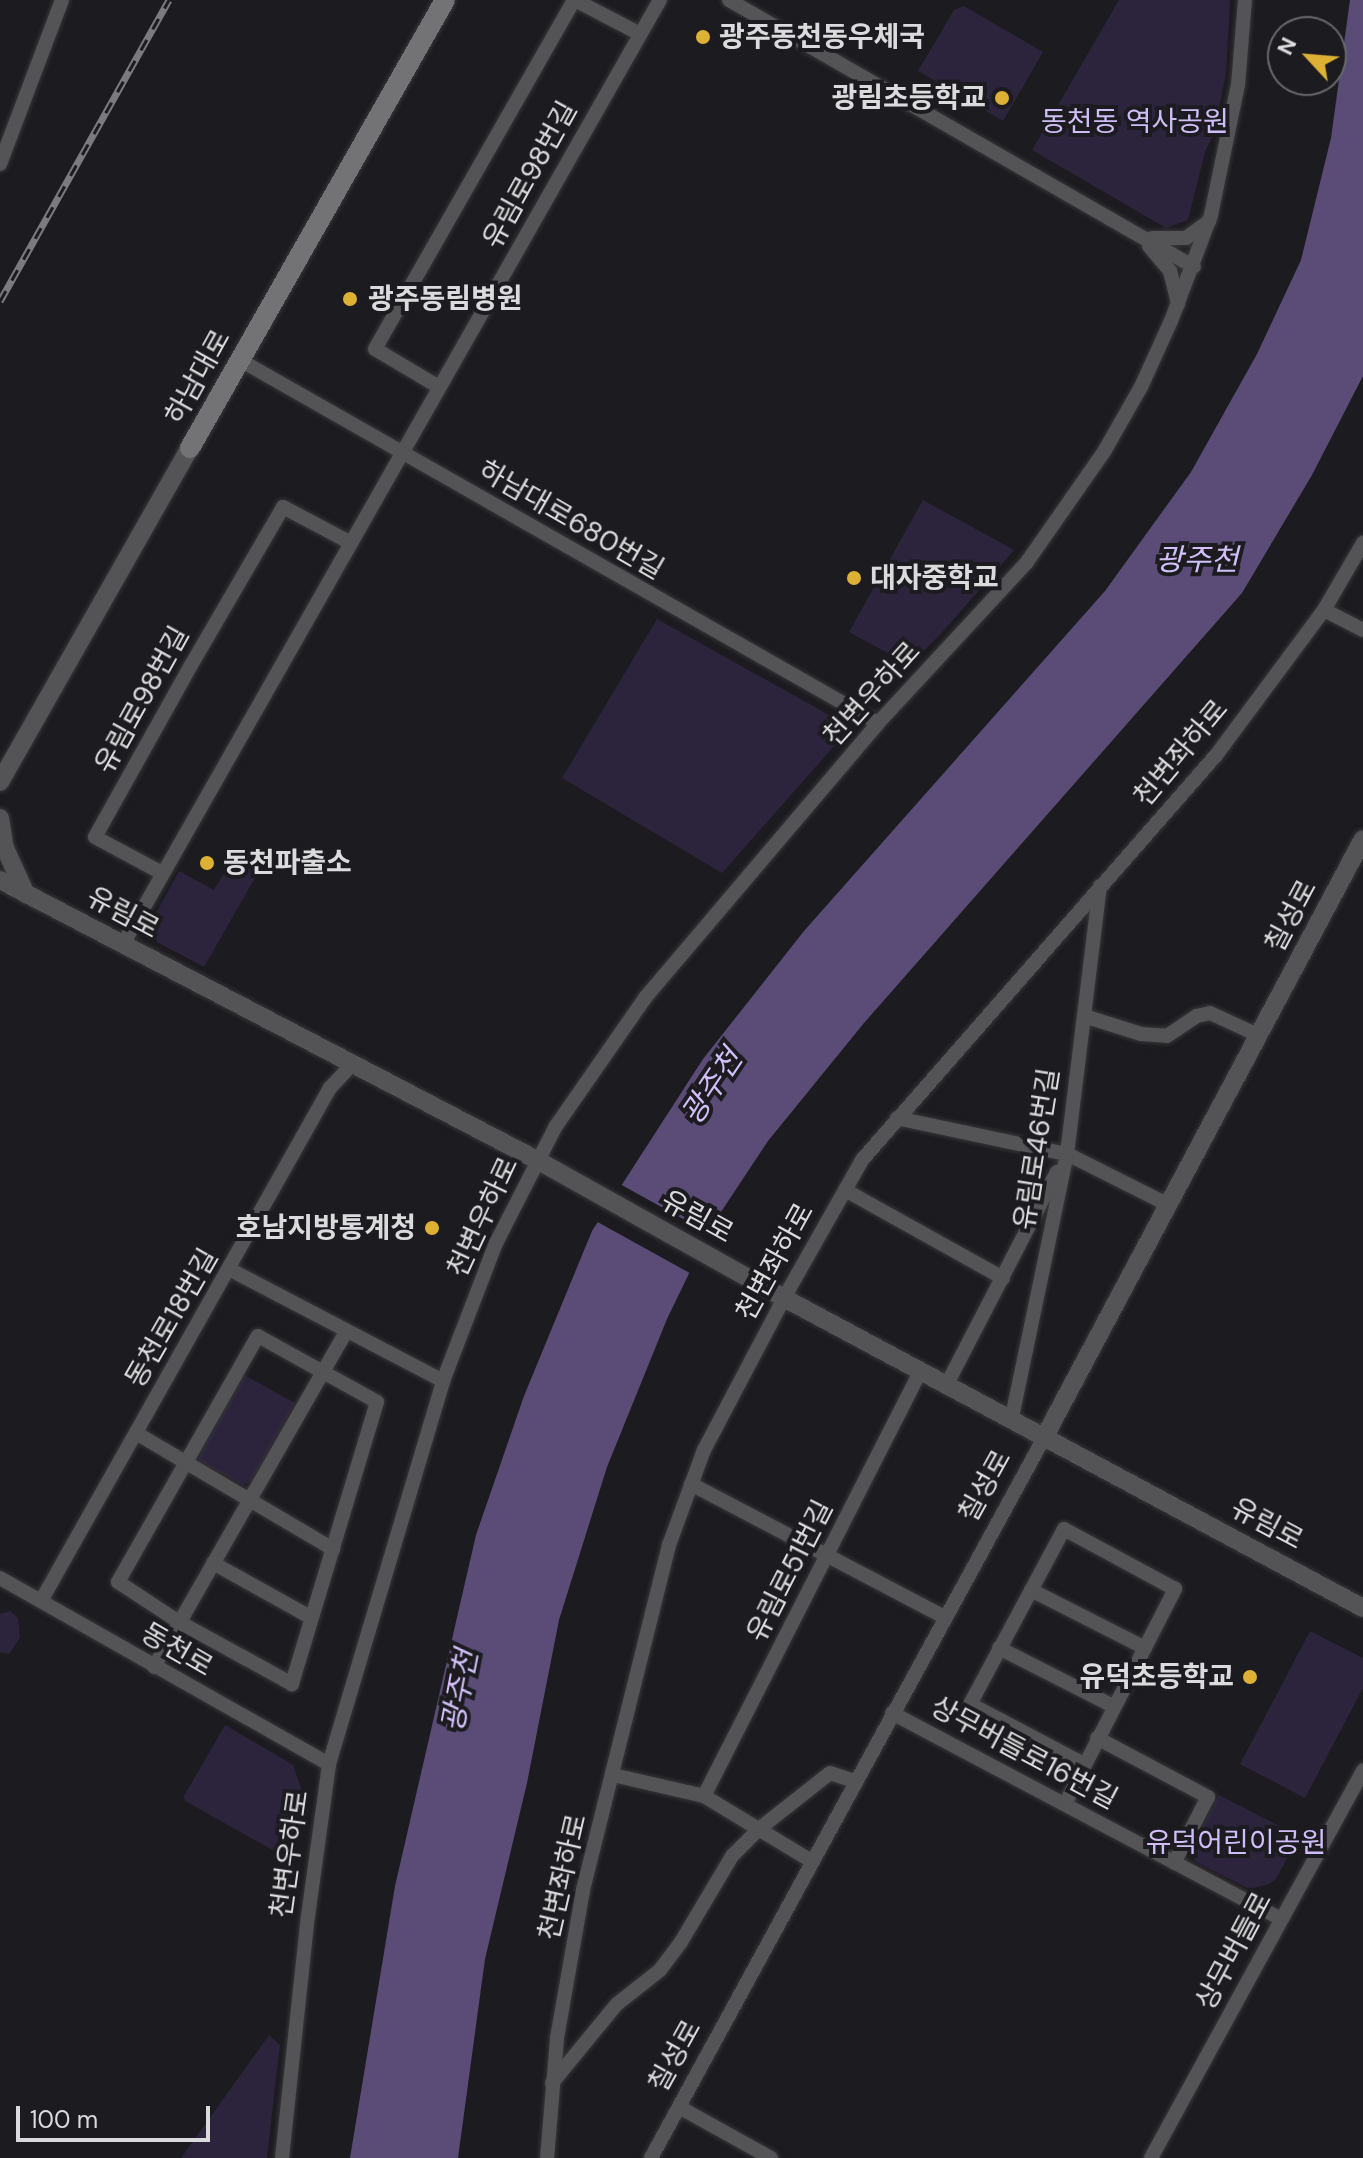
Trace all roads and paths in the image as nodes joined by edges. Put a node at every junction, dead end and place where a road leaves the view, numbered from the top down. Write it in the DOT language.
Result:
graph roads {
  1 [pos="62,0"];
  2 [pos="445,0"];
  3 [pos="575,0"];
  4 [pos="660,0"];
  5 [pos="729,0"];
  6 [pos="1245,0"];
  7 [pos="640,34"];
  8 [pos="0,164"];
  9 [pos="1209,221"];
  10 [pos="1140,236"];
  11 [pos="1194,267"];
  12 [pos="1178,306"];
  13 [pos="240,360"];
  14 [pos="439,387"];
  15 [pos="190,448"];
  16 [pos="401,452"];
  17 [pos="351,543"];
  18 [pos="1363,543"];
  19 [pos="1324,610"];
  20 [pos="1363,630"];
  21 [pos="878,723"];
  22 [pos="0,782"];
  23 [pos="0,818"];
  24 [pos="1363,839"];
  25 [pos="162,873"];
  26 [pos="0,880"];
  27 [pos="1100,886"];
  28 [pos="0,893"];
  29 [pos="26,894"];
  30 [pos="123,944"];
  31 [pos="1084,1016"];
  32 [pos="1258,1035"];
  33 [pos="352,1064"];
  34 [pos="897,1118"];
  35 [pos="1067,1154"];
  36 [pos="537,1160"];
  37 [pos="845,1190"];
  38 [pos="1169,1205"];
  39 [pos="229,1269"];
  40 [pos="1003,1278"];
  41 [pos="777,1294"];
  42 [pos="346,1332"];
  43 [pos="921,1370"];
  44 [pos="324,1372"];
  45 [pos="443,1381"];
  46 [pos="947,1384"];
  47 [pos="1012,1417"];
  48 [pos="136,1433"];
  49 [pos="1045,1436"];
  50 [pos="187,1463"];
  51 [pos="691,1484"];
  52 [pos="248,1501"];
  53 [pos="333,1549"];
  54 [pos="827,1556"];
  55 [pos="213,1563"];
  56 [pos="0,1578"];
  57 [pos="1031,1590"];
  58 [pos="41,1601"];
  59 [pos="1363,1608"];
  60 [pos="944,1617"];
  61 [pos="312,1618"];
  62 [pos="179,1622"];
  63 [pos="999,1648"];
  64 [pos="1145,1648"];
  65 [pos="154,1667"];
  66 [pos="1113,1706"];
  67 [pos="892,1713"];
  68 [pos="1097,1738"];
  69 [pos="329,1764"];
  70 [pos="1084,1764"];
  71 [pos="1363,1770"];
  72 [pos="613,1775"];
  73 [pos="855,1781"];
  74 [pos="704,1796"];
  75 [pos="1065,1804"];
  76 [pos="759,1829"];
  77 [pos="813,1862"];
  78 [pos="1174,1863"];
  79 [pos="1281,1919"];
  80 [pos="552,2084"];
  81 [pos="679,2107"];
  82 [pos="282,2158"];
  83 [pos="547,2158"];
  84 [pos="651,2158"];
  85 [pos="771,2158"];
  86 [pos="1151,2158"];
  1 -- 8 [label="street"];
  2 -- 13 [label="main road, 하남대로"];
  3 -- 7 [label="street"];
  3 -- 14 [label="street"];
  4 -- 7 [label="street, 유림로98번길"];
  5 -- 10 [label="street"];
  6 -- 9 [label="street, 천변우하로"];
  7 -- 14 [label="street, 유림로98번길"];
  9 -- 10 [label="street"];
  9 -- 11 [label="street, 천변우하로"];
  10 -- 11 [label="street"];
  10 -- 12 [label="street"];
  11 -- 12 [label="street, 천변우하로"];
  12 -- 21 [label="street, 천변우하로"];
  13 -- 15 [label="main road, 하남대로"];
  13 -- 16 [label="street, 하남대로680번길"];
  14 -- 16 [label="street, 유림로98번길"];
  15 -- 22 [label="street, 하남대로"];
  16 -- 17 [label="street, 유림로98번길"];
  16 -- 21 [label="street, 하남대로680번길"];
  17 -- 25 [label="street, 유림로98번길"];
  17 -- 25 [label="street, 유림로98번길"];
  18 -- 19 [label="street, 천변좌하로"];
  19 -- 20 [label="street"];
  19 -- 27 [label="street, 천변좌하로"];
  21 -- 36 [label="street, 천변우하로"];
  23 -- 29 [label="street"];
  24 -- 32 [label="street, 칠성로"];
  25 -- 30 [label="street, 유림로98번길"];
  26 -- 29 [label="street, 유림로"];
  27 -- 31 [label="street, 유림로46번길"];
  27 -- 34 [label="street, 천변좌하로"];
  28 -- 29 [label="street"];
  29 -- 30 [label="street, 유림로"];
  30 -- 33 [label="street, 유림로"];
  31 -- 32 [label="street"];
  31 -- 35 [label="street, 유림로46번길"];
  32 -- 38 [label="street, 칠성로"];
  33 -- 36 [label="street, 유림로"];
  33 -- 39 [label="street, 동천로18번길"];
  34 -- 35 [label="street"];
  34 -- 37 [label="street, 천변좌하로"];
  35 -- 38 [label="street"];
  35 -- 40 [label="street"];
  35 -- 47 [label="street, 유림로46번길"];
  36 -- 41 [label="street, 유림로"];
  36 -- 45 [label="street, 천변우하로"];
  37 -- 40 [label="street"];
  37 -- 41 [label="street, 천변좌하로"];
  38 -- 49 [label="street, 칠성로"];
  39 -- 42 [label="street"];
  39 -- 48 [label="street, 동천로18번길"];
  40 -- 46 [label="street"];
  41 -- 43 [label="street, 유림로"];
  41 -- 51 [label="street, 천변좌하로"];
  42 -- 44 [label="street"];
  42 -- 45 [label="street"];
  43 -- 46 [label="street, 유림로"];
  43 -- 54 [label="street, 유림로51번길"];
  44 -- 50 [label="street"];
  44 -- 52 [label="street"];
  44 -- 53 [label="street"];
  45 -- 69 [label="street, 천변우하로"];
  46 -- 47 [label="street, 유림로"];
  47 -- 49 [label="street, 유림로"];
  48 -- 50 [label="street"];
  48 -- 58 [label="street, 동천로18번길"];
  49 -- 59 [label="street, 유림로"];
  49 -- 60 [label="street, 칠성로"];
  50 -- 52 [label="street"];
  50 -- 62 [label="street"];
  51 -- 54 [label="street"];
  51 -- 72 [label="street, 천변좌하로"];
  52 -- 53 [label="street"];
  52 -- 55 [label="street"];
  53 -- 61 [label="street"];
  54 -- 60 [label="street"];
  54 -- 74 [label="street, 유림로51번길"];
  55 -- 61 [label="street"];
  55 -- 62 [label="street"];
  56 -- 58 [label="street, 동천로"];
  57 -- 63 [label="street"];
  57 -- 64 [label="street"];
  57 -- 64 [label="street"];
  58 -- 65 [label="street, 동천로"];
  60 -- 67 [label="street, 칠성로"];
  61 -- 62 [label="street"];
  62 -- 65 [label="street"];
  63 -- 66 [label="street"];
  63 -- 70 [label="street"];
  64 -- 66 [label="street"];
  65 -- 69 [label="street, 동천로"];
  66 -- 68 [label="street"];
  67 -- 73 [label="street, 칠성로"];
  67 -- 75 [label="street, 상무버들로16번길"];
  68 -- 70 [label="street"];
  68 -- 78 [label="street, 상무버들로16번길"];
  69 -- 82 [label="street, 천변우하로"];
  70 -- 75 [label="street"];
  71 -- 79 [label="street, 상무버들로"];
  72 -- 74 [label="street"];
  72 -- 80 [label="street, 천변좌하로"];
  73 -- 76 [label="street"];
  73 -- 77 [label="street, 칠성로"];
  74 -- 76 [label="street"];
  75 -- 78 [label="street, 상무버들로16번길"];
  76 -- 77 [label="street"];
  76 -- 80 [label="street"];
  77 -- 81 [label="street, 칠성로"];
  78 -- 79 [label="street, 상무버들로16번길"];
  79 -- 86 [label="street, 상무버들로"];
  80 -- 83 [label="street, 천변좌하로"];
  81 -- 84 [label="street, 칠성로"];
  81 -- 85 [label="street"];
}
